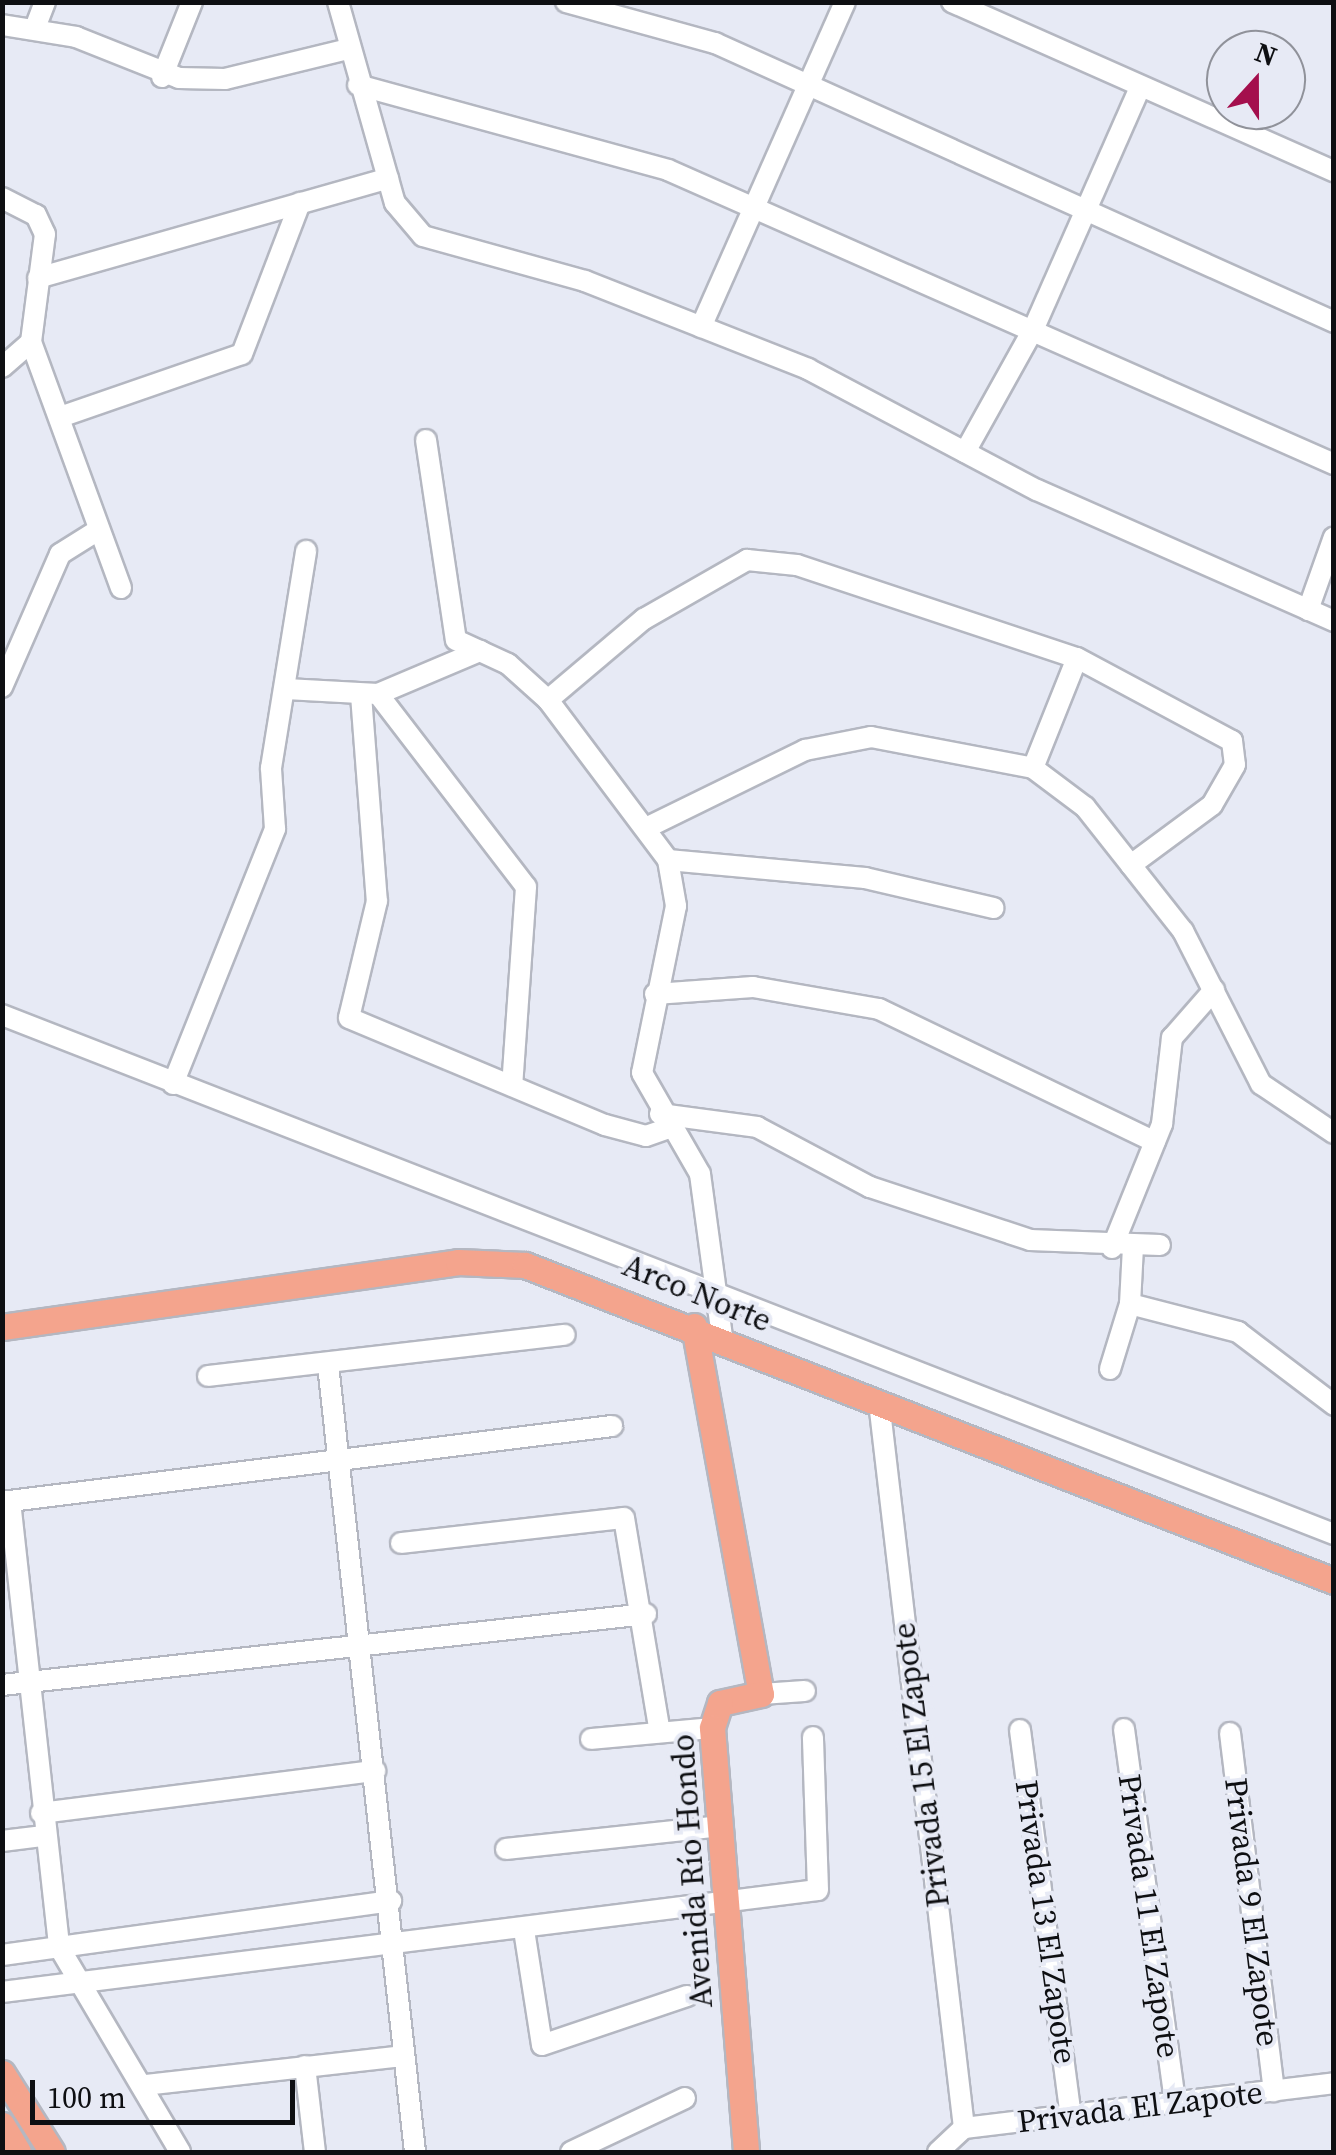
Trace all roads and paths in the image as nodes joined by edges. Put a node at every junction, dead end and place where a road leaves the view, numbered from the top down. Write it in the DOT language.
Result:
graph roads {
  1 [pos="45,2"];
  2 [pos="192,2"];
  3 [pos="338,2"];
  4 [pos="566,2"];
  5 [pos="845,2"];
  6 [pos="952,2"];
  7 [pos="2,24"];
  8 [pos="34,28"];
  9 [pos="344,50"];
  10 [pos="162,77"];
  11 [pos="358,85"];
  12 [pos="1140,87"];
  13 [pos="808,90"];
  14 [pos="1333,170"];
  15 [pos="388,178"];
  16 [pos="2,198"];
  17 [pos="300,203"];
  18 [pos="755,209"];
  19 [pos="1082,213"];
  20 [pos="38,278"];
  21 [pos="1334,322"];
  22 [pos="701,326"];
  23 [pos="1033,330"];
  24 [pos="31,342"];
  25 [pos="2,367"];
  26 [pos="63,416"];
  27 [pos="426,440"];
  28 [pos="964,452"];
  29 [pos="1334,464"];
  30 [pos="94,533"];
  31 [pos="1334,537"];
  32 [pos="306,551"];
  33 [pos="122,588"];
  34 [pos="1308,610"];
  35 [pos="1334,621"];
  36 [pos="480,651"];
  37 [pos="1077,658"];
  38 [pos="2,687"];
  39 [pos="286,690"];
  40 [pos="369,694"];
  41 [pos="548,700"];
  42 [pos="1033,768"];
  43 [pos="650,826"];
  44 [pos="668,860"];
  45 [pos="1131,865"];
  46 [pos="994,908"];
  47 [pos="1214,990"];
  48 [pos="655,994"];
  49 [pos="2,1016"];
  50 [pos="173,1084"];
  51 [pos="512,1086"];
  52 [pos="663,1122"];
  53 [pos="1334,1134"];
  54 [pos="1155,1142"];
  55 [pos="1160,1245"];
  56 [pos="1122,1248"];
  57 [pos="721,1301"];
  58 [pos="1130,1304"];
  59 [pos="694,1326"];
  60 [pos="2,1327"];
  61 [pos="565,1335"];
  62 [pos="722,1337"];
  63 [pos="328,1365"];
  64 [pos="1110,1369"];
  65 [pos="208,1376"];
  66 [pos="879,1402"];
  67 [pos="1334,1405"];
  68 [pos="612,1426"];
  69 [pos="337,1460"];
  70 [pos="6,1502"];
  71 [pos="1334,1534"];
  72 [pos="401,1543"];
  73 [pos="1334,1580"];
  74 [pos="646,1614"];
  75 [pos="360,1642"];
  76 [pos="26,1683"];
  77 [pos="2,1685"];
  78 [pos="805,1692"];
  79 [pos="761,1694"];
  80 [pos="712,1728"];
  81 [pos="1124,1728"];
  82 [pos="1020,1730"];
  83 [pos="660,1732"];
  84 [pos="1230,1733"];
  85 [pos="813,1737"];
  86 [pos="591,1739"];
  87 [pos="376,1771"];
  88 [pos="40,1813"];
  89 [pos="721,1826"];
  90 [pos="42,1836"];
  91 [pos="2,1841"];
  92 [pos="506,1850"];
  93 [pos="391,1901"];
  94 [pos="724,1904"];
  95 [pos="524,1930"];
  96 [pos="396,1941"];
  97 [pos="59,1947"];
  98 [pos="2,1955"];
  99 [pos="78,1979"];
  100 [pos="2,1992"];
  101 [pos="687,1996"];
  102 [pos="403,2056"];
  103 [pos="305,2066"];
  104 [pos="2,2073"];
  105 [pos="1334,2083"];
  106 [pos="144,2085"];
  107 [pos="1274,2090"];
  108 [pos="685,2098"];
  109 [pos="1174,2102"];
  110 [pos="1071,2115"];
  111 [pos="2,2125"];
  112 [pos="950,2140"];
  113 [pos="18,2152"];
  114 [pos="52,2152"];
  115 [pos="180,2152"];
  116 [pos="315,2152"];
  117 [pos="415,2152"];
  118 [pos="571,2152"];
  119 [pos="746,2152"];
  1 -- 8 [label="street"];
  2 -- 10 [label="street"];
  3 -- 9 [label="street"];
  4 -- 13 [label="street"];
  5 -- 13 [label="street"];
  6 -- 12 [label="street"];
  7 -- 8 [label="street"];
  8 -- 10 [label="street"];
  9 -- 10 [label="street"];
  9 -- 11 [label="street"];
  11 -- 15 [label="street"];
  11 -- 18 [label="street"];
  12 -- 14 [label="street"];
  12 -- 19 [label="street"];
  13 -- 18 [label="street"];
  13 -- 19 [label="street"];
  15 -- 17 [label="street"];
  15 -- 22 [label="street"];
  16 -- 20 [label="street"];
  17 -- 20 [label="street"];
  17 -- 26 [label="street"];
  18 -- 22 [label="street"];
  18 -- 23 [label="street"];
  19 -- 21 [label="street"];
  19 -- 23 [label="street"];
  20 -- 24 [label="street"];
  22 -- 28 [label="street"];
  23 -- 28 [label="street"];
  23 -- 29 [label="street"];
  24 -- 25 [label="street"];
  24 -- 26 [label="street"];
  26 -- 30 [label="street"];
  27 -- 36 [label="street"];
  28 -- 34 [label="street"];
  30 -- 33 [label="street"];
  30 -- 38 [label="street"];
  31 -- 34 [label="street"];
  32 -- 39 [label="street"];
  34 -- 35 [label="street"];
  36 -- 40 [label="street"];
  36 -- 41 [label="street"];
  37 -- 41 [label="street"];
  37 -- 42 [label="street"];
  37 -- 45 [label="street"];
  39 -- 40 [label="street"];
  39 -- 50 [label="street"];
  40 -- 51 [label="street"];
  40 -- 51 [label="street"];
  41 -- 43 [label="street"];
  42 -- 43 [label="street"];
  42 -- 45 [label="street"];
  43 -- 44 [label="street"];
  44 -- 46 [label="street"];
  44 -- 48 [label="street"];
  45 -- 47 [label="street"];
  47 -- 53 [label="street"];
  47 -- 54 [label="street"];
  48 -- 52 [label="street"];
  48 -- 54 [label="street"];
  49 -- 50 [label="street"];
  50 -- 57 [label="street"];
  51 -- 52 [label="street"];
  52 -- 56 [label="street"];
  52 -- 57 [label="street"];
  54 -- 56 [label="street"];
  55 -- 56 [label="street"];
  56 -- 58 [label="street"];
  57 -- 62 [label="street"];
  57 -- 71 [label="street"];
  58 -- 64 [label="street"];
  58 -- 67 [label="street"];
  59 -- 60 [label="main road, Arco Norte"];
  59 -- 62 [label="main road, Arco Norte"];
  59 -- 79 [label="main road"];
  61 -- 63 [label="street"];
  62 -- 66 [label="main road, Arco Norte"];
  63 -- 65 [label="street"];
  63 -- 69 [label="street"];
  66 -- 73 [label="main road, Arco Norte"];
  66 -- 112 [label="street, Privada 15 El Zapote"];
  68 -- 69 [label="street"];
  69 -- 70 [label="street"];
  69 -- 75 [label="street"];
  70 -- 76 [label="street"];
  72 -- 74 [label="street"];
  74 -- 75 [label="street"];
  74 -- 83 [label="street"];
  75 -- 76 [label="street"];
  75 -- 87 [label="street"];
  76 -- 77 [label="street"];
  76 -- 88 [label="street"];
  78 -- 79 [label="street"];
  79 -- 80 [label="main road, Avenida Río Hondo"];
  80 -- 83 [label="street"];
  80 -- 89 [label="main road, Avenida Río Hondo"];
  81 -- 109 [label="street, Privada 11 El Zapote"];
  82 -- 110 [label="street, Privada 13 El Zapote"];
  83 -- 86 [label="street"];
  84 -- 107 [label="street, Privada 9 El Zapote"];
  85 -- 94 [label="street"];
  87 -- 88 [label="street"];
  87 -- 93 [label="street"];
  88 -- 90 [label="street"];
  89 -- 92 [label="street"];
  89 -- 94 [label="main road, Avenida Río Hondo"];
  90 -- 91 [label="street"];
  90 -- 97 [label="street"];
  93 -- 96 [label="street"];
  93 -- 97 [label="street"];
  94 -- 95 [label="street"];
  94 -- 119 [label="main road, Avenida Río Hondo"];
  95 -- 96 [label="street"];
  95 -- 101 [label="street"];
  96 -- 99 [label="street"];
  96 -- 102 [label="street"];
  97 -- 98 [label="street"];
  97 -- 99 [label="street"];
  99 -- 100 [label="street"];
  99 -- 106 [label="street"];
  102 -- 103 [label="street"];
  102 -- 117 [label="street"];
  103 -- 106 [label="street"];
  103 -- 116 [label="street"];
  104 -- 114 [label="main road"];
  105 -- 107 [label="street, Privada El Zapote"];
  106 -- 115 [label="street"];
  107 -- 109 [label="street, Privada El Zapote"];
  108 -- 118 [label="street"];
  109 -- 110 [label="street, Privada El Zapote"];
  110 -- 112 [label="street, Privada El Zapote"];
  111 -- 113 [label="main road"];
}
